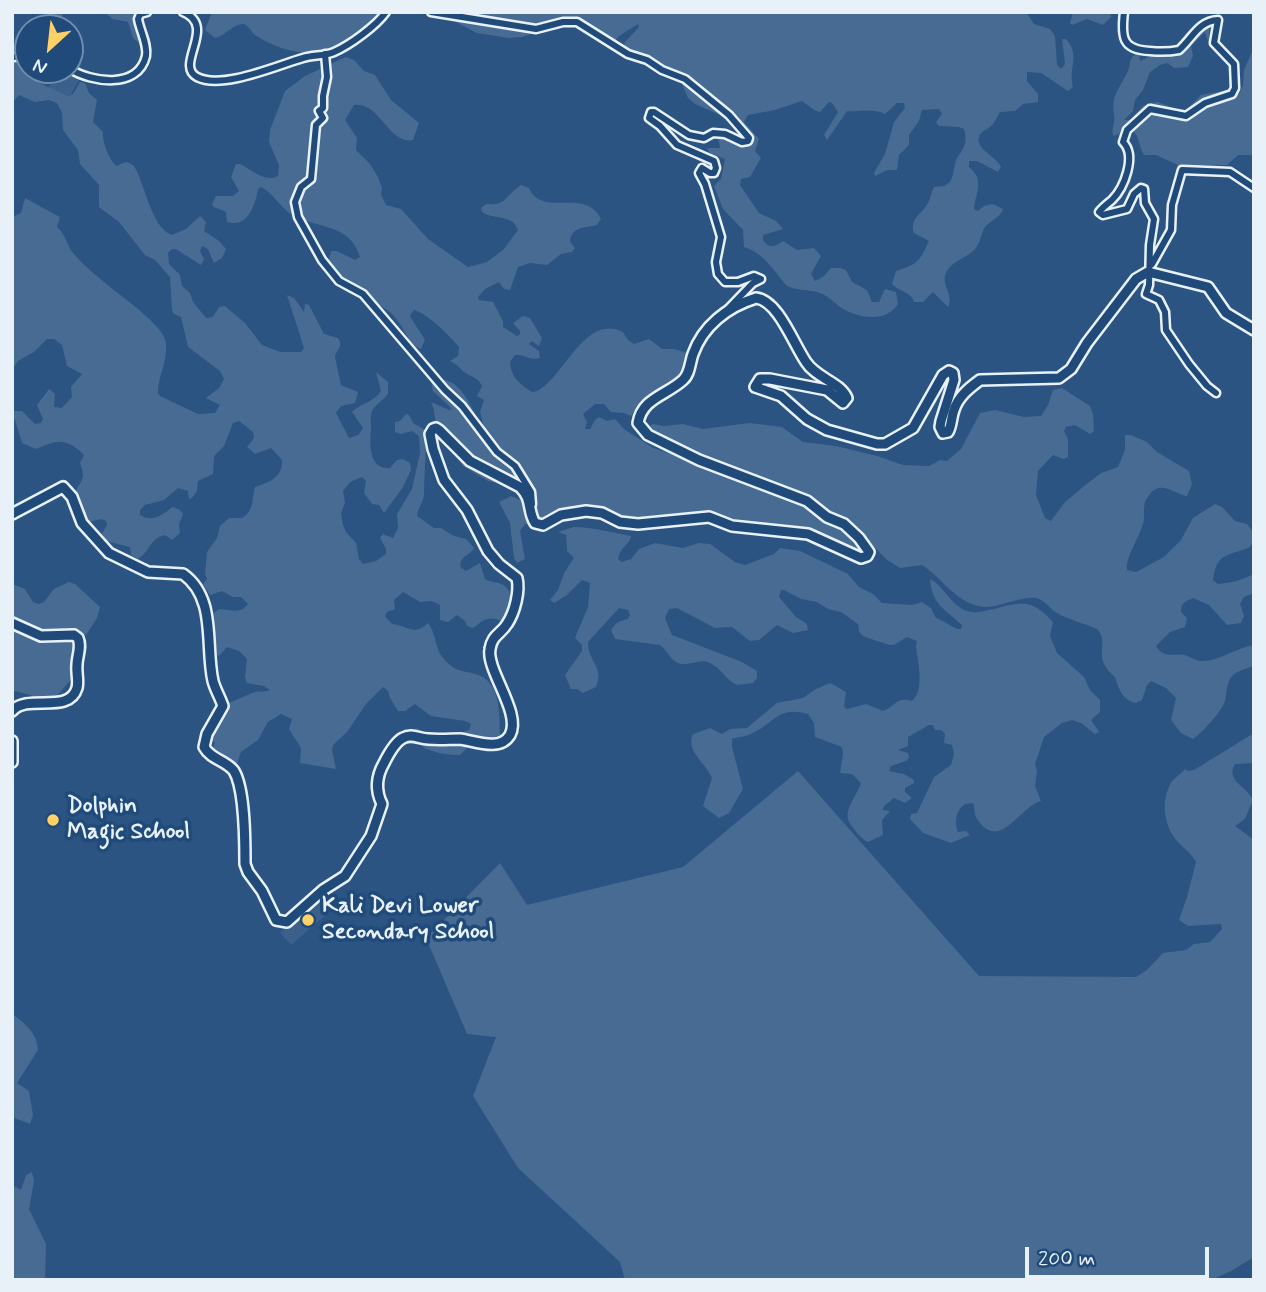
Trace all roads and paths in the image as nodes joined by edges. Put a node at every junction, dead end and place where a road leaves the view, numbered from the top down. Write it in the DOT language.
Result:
graph roads {
  1 [pos="147,12"];
  2 [pos="183,12"];
  3 [pos="386,12"];
  4 [pos="431,12"];
  5 [pos="1124,12"];
  6 [pos="325,54"];
  7 [pos="84,75"];
  8 [pos="1254,188"];
  9 [pos="1148,272"];
  10 [pos="726,313"];
  11 [pos="1254,330"];
  12 [pos="1216,393"];
  13 [pos="532,506"];
  14 [pos="12,514"];
  15 [pos="12,623"];
  16 [pos="12,712"];
  17 [pos="12,741"];
  18 [pos="12,762"];
  1 -- 7 [label="street"];
  2 -- 6 [label="street"];
  3 -- 6 [label="street"];
  4 -- 10 [label="street"];
  5 -- 9 [label="street"];
  6 -- 13 [label="street"];
  8 -- 9 [label="street"];
  9 -- 10 [label="main road"];
  9 -- 11 [label="main road"];
  9 -- 12 [label="street"];
  10 -- 13 [label="main road"];
  13 -- 14 [label="main road"];
  15 -- 16 [label="main road"];
  17 -- 18 [label="main road"];
}
